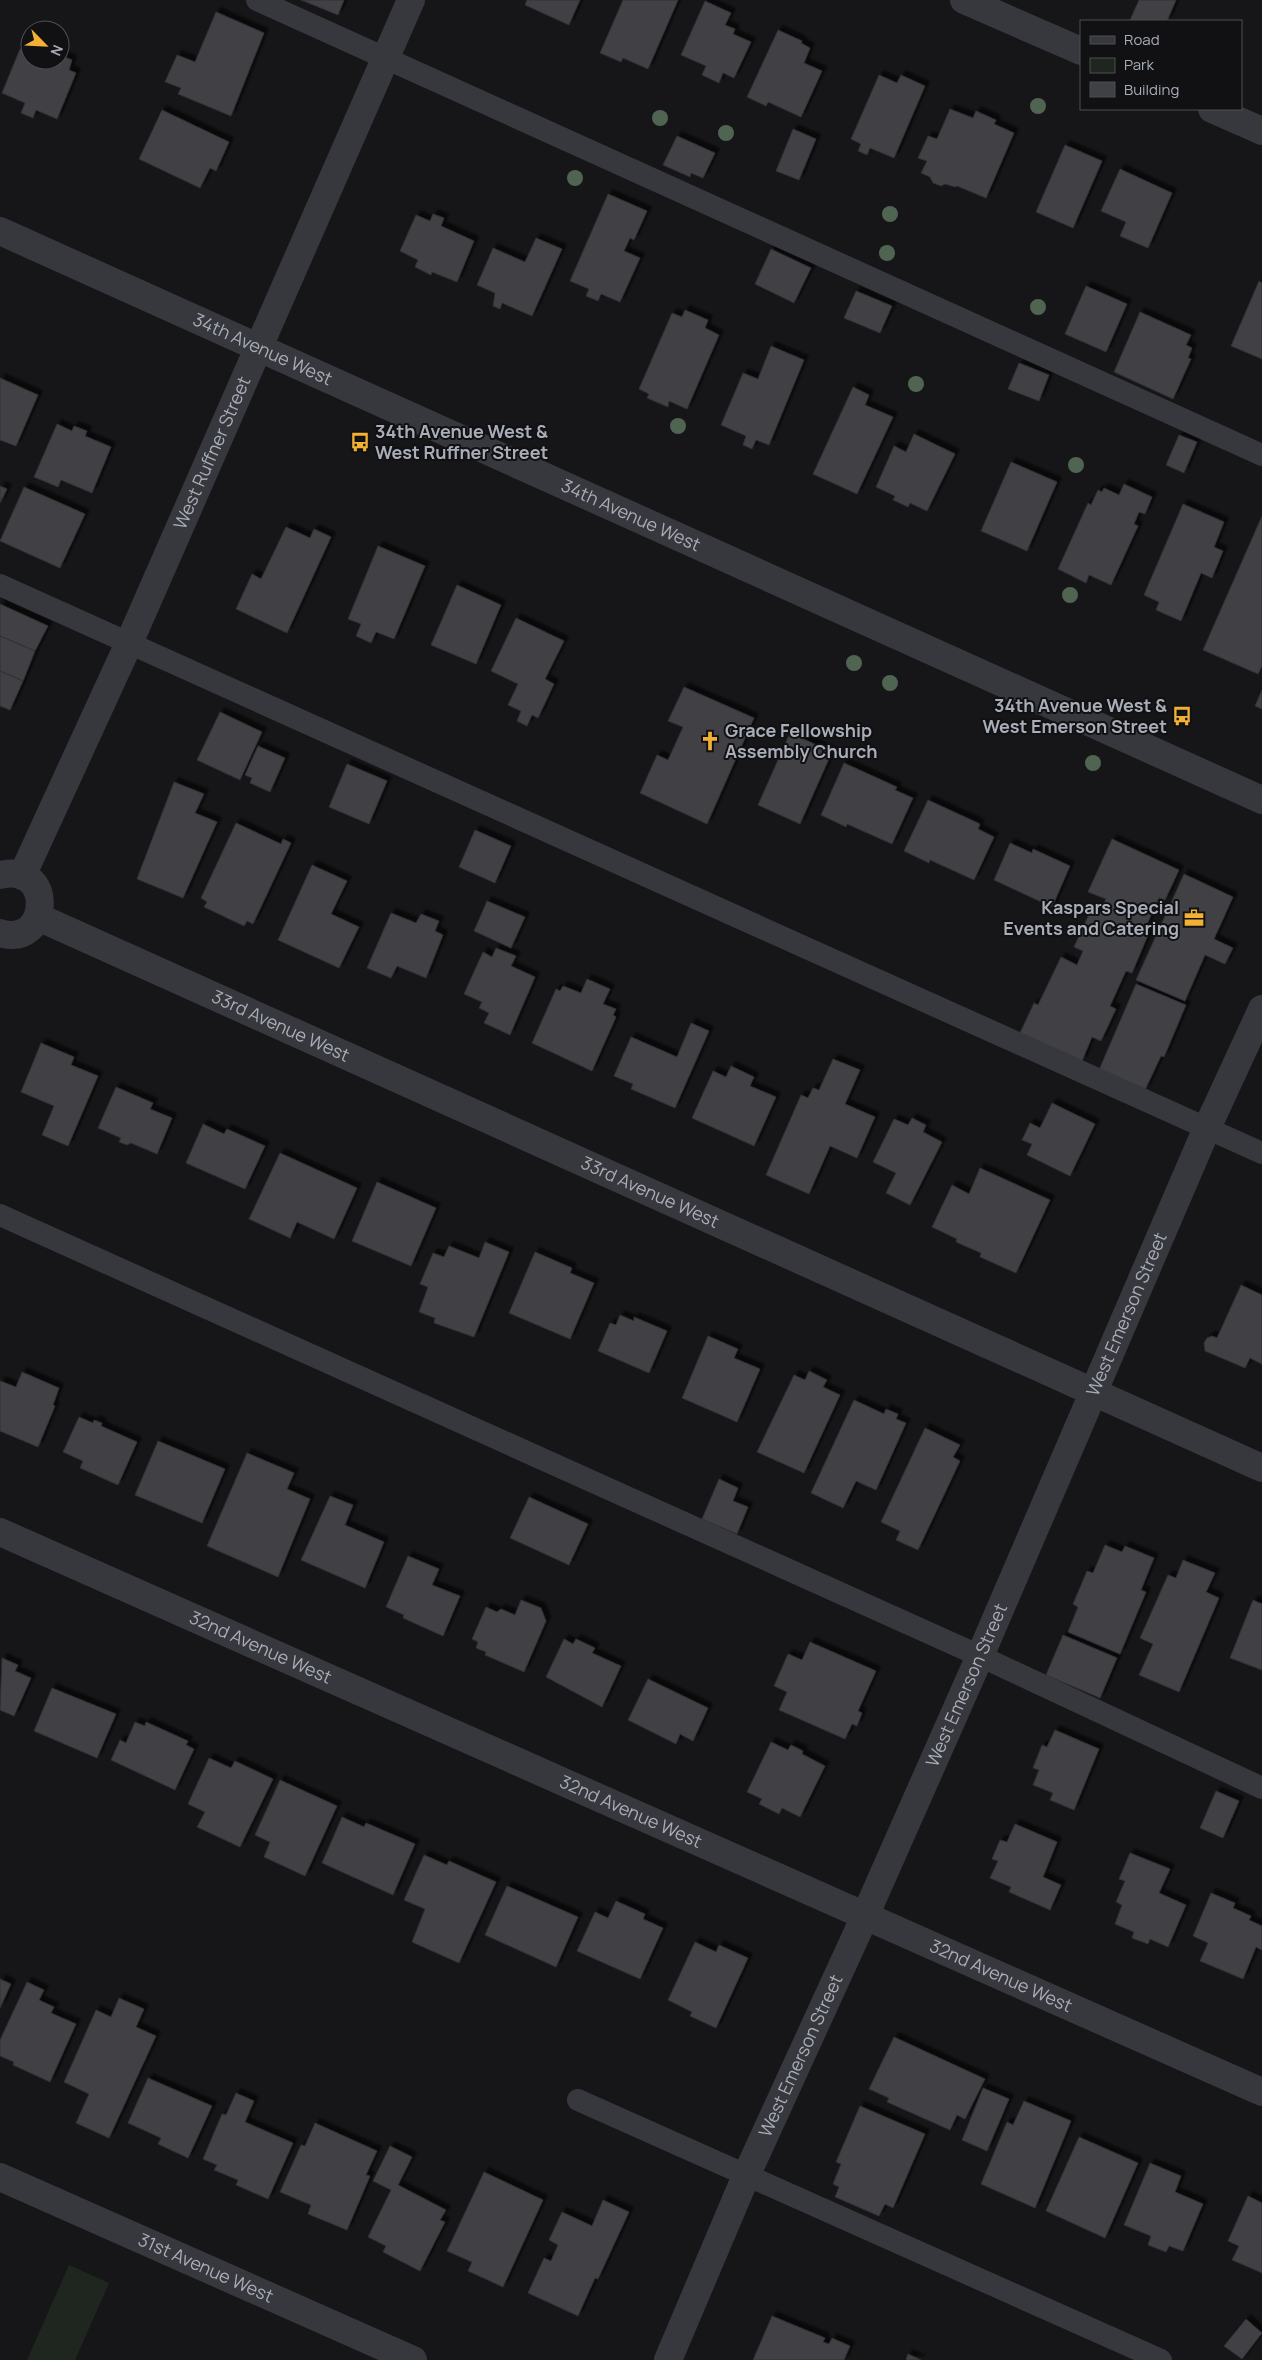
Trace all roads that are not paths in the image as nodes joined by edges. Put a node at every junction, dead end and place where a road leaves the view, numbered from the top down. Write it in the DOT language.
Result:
graph roads {
  1 [pos="257,0"];
  2 [pos="411,0"];
  3 [pos="964,0"];
  4 [pos="1080,51"];
  5 [pos="385,58"];
  6 [pos="1214,110"];
  7 [pos="1262,131"];
  8 [pos="0,231"];
  9 [pos="259,346"];
  10 [pos="1262,455"];
  11 [pos="0,585"];
  12 [pos="129,643"];
  13 [pos="1262,800"];
  14 [pos="11,876"];
  15 [pos="38,917"];
  16 [pos="0,933"];
  17 [pos="1262,1009"];
  18 [pos="1207,1128"];
  19 [pos="1262,1153"];
  20 [pos="0,1215"];
  21 [pos="1093,1393"];
  22 [pos="1262,1468"];
  23 [pos="0,1532"];
  24 [pos="980,1656"];
  25 [pos="1262,1788"];
  26 [pos="865,1916"];
  27 [pos="1262,2092"];
  28 [pos="578,2100"];
  29 [pos="746,2176"];
  30 [pos="0,2177"];
  31 [pos="412,2360"];
  32 [pos="668,2360"];
  33 [pos="1161,2360"];
  1 -- 5 [label="lane"];
  2 -- 5 [label="street, West Ruffner Street"];
  3 -- 4 [label="street"];
  5 -- 9 [label="street, West Ruffner Street"];
  5 -- 10 [label="lane"];
  6 -- 7 [label="street"];
  8 -- 9 [label="street, 34th Avenue West"];
  9 -- 12 [label="street, West Ruffner Street"];
  9 -- 13 [label="street, 34th Avenue West"];
  11 -- 12 [label="lane"];
  12 -- 14 [label="street, West Ruffner Street"];
  12 -- 18 [label="lane"];
  14 -- 15 [label="street"];
  15 -- 16 [label="street"];
  15 -- 21 [label="street, 33rd Avenue West"];
  17 -- 18 [label="street, West Emerson Street"];
  18 -- 19 [label="lane"];
  18 -- 21 [label="street, West Emerson Street"];
  20 -- 24 [label="lane"];
  21 -- 22 [label="street, 33rd Avenue West"];
  21 -- 24 [label="street, West Emerson Street"];
  23 -- 26 [label="street, 32nd Avenue West"];
  24 -- 25 [label="lane"];
  24 -- 26 [label="street, West Emerson Street"];
  26 -- 27 [label="street, 32nd Avenue West"];
  26 -- 29 [label="street, West Emerson Street"];
  28 -- 29 [label="lane"];
  29 -- 32 [label="street, West Emerson Street"];
  29 -- 33 [label="lane"];
  30 -- 31 [label="street, 31st Avenue West"];
}
